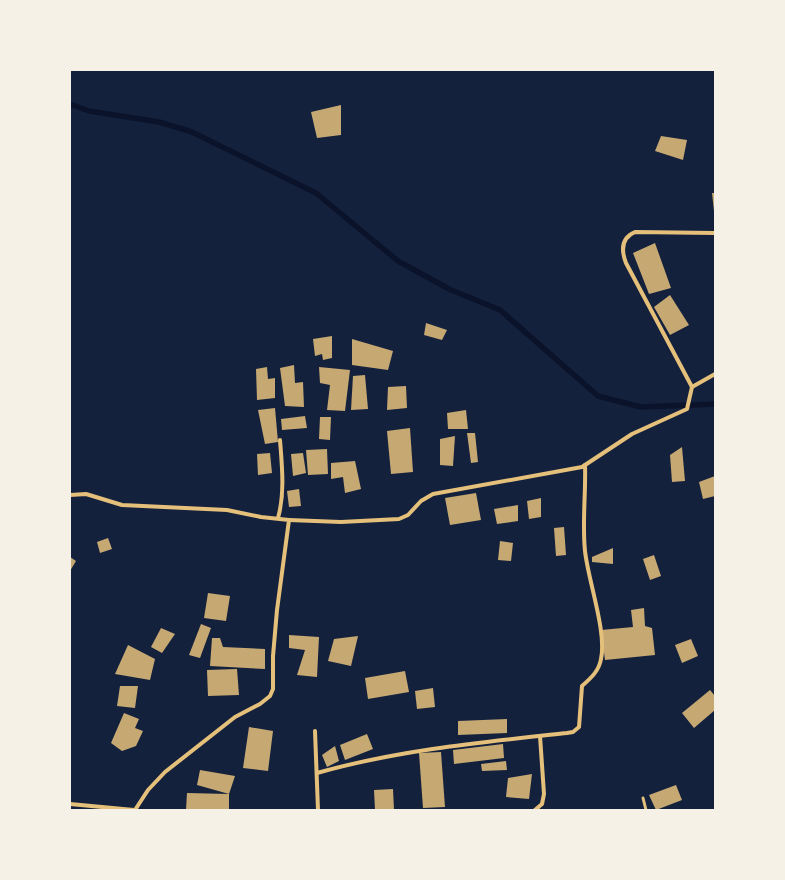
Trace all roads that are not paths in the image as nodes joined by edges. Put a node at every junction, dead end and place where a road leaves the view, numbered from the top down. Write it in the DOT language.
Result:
graph roads {
  1 [pos="715,233"];
  2 [pos="715,374"];
  3 [pos="692,387"];
  4 [pos="280,440"];
  5 [pos="585,465"];
  6 [pos="70,495"];
  7 [pos="278,518"];
  8 [pos="290,520"];
  9 [pos="315,731"];
  10 [pos="540,736"];
  11 [pos="317,773"];
  12 [pos="643,798"];
  13 [pos="70,804"];
  14 [pos="135,810"];
  15 [pos="318,810"];
  16 [pos="535,810"];
  17 [pos="646,810"];
  1 -- 3 [label="street"];
  2 -- 3 [label="street"];
  3 -- 5 [label="street"];
  4 -- 7 [label="street"];
  5 -- 8 [label="street"];
  5 -- 10 [label="street"];
  6 -- 7 [label="street"];
  7 -- 8 [label="street"];
  8 -- 14 [label="street"];
  9 -- 11 [label="street"];
  10 -- 11 [label="street"];
  10 -- 16 [label="street"];
  11 -- 15 [label="street"];
  12 -- 17 [label="lane"];
  13 -- 14 [label="street"];
}
